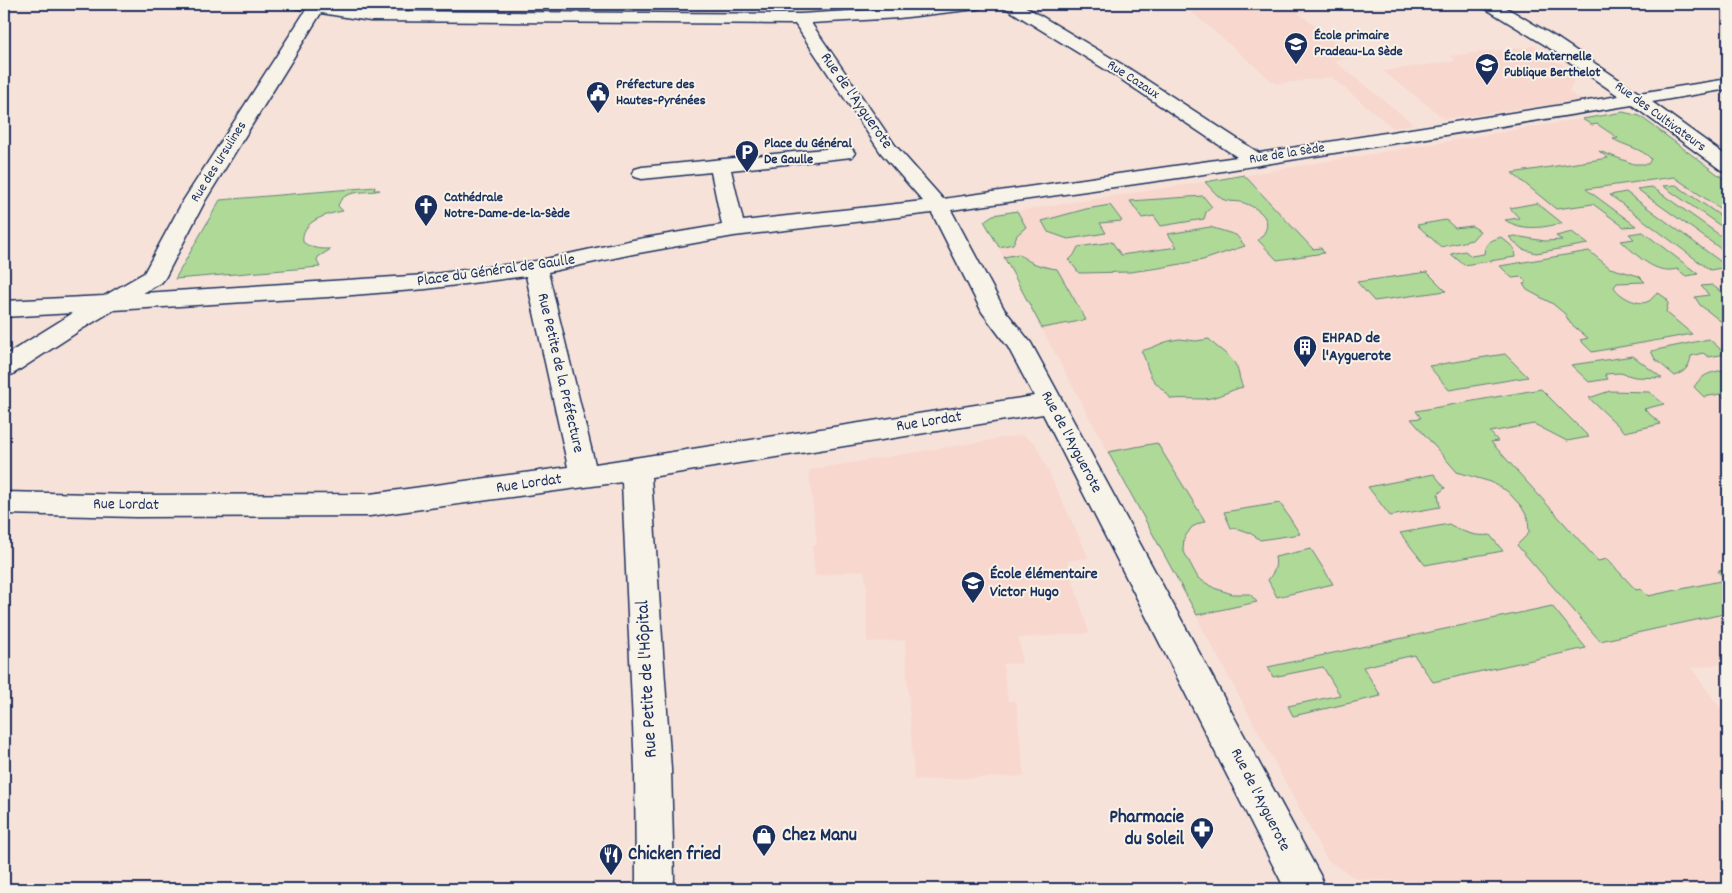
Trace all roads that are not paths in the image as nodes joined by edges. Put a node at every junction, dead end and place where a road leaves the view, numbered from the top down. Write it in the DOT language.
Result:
graph roads {
  1 [pos="296,4"];
  2 [pos="978,4"];
  3 [pos="1010,4"];
  4 [pos="1490,4"];
  5 [pos="317,5"];
  6 [pos="721,11"];
  7 [pos="800,19"];
  8 [pos="1728,84"];
  9 [pos="1636,99"];
  10 [pos="845,153"];
  11 [pos="1254,159"];
  12 [pos="720,165"];
  13 [pos="1727,165"];
  14 [pos="642,173"];
  15 [pos="938,206"];
  16 [pos="734,229"];
  17 [pos="536,268"];
  18 [pos="110,304"];
  19 [pos="4,310"];
  20 [pos="4,368"];
  21 [pos="1050,403"];
  22 [pos="636,469"];
  23 [pos="584,477"];
  24 [pos="4,502"];
  25 [pos="653,889"];
  26 [pos="1306,889"];
  1 -- 5 [label="street"];
  2 -- 7 [label="street"];
  3 -- 11 [label="street, Rue Cazaux"];
  4 -- 9 [label="street, Rue des Cultivateurs"];
  5 -- 6 [label="street"];
  5 -- 18 [label="street, Rue des Ursulines"];
  6 -- 7 [label="street"];
  7 -- 15 [label="street, Rue de l'Ayguerote"];
  8 -- 9 [label="street, Rue de la Sède"];
  9 -- 11 [label="street, Rue de la Sède"];
  9 -- 13 [label="street, Rue des Cultivateurs"];
  10 -- 12 [label="street"];
  11 -- 15 [label="street, Rue de la Sède"];
  12 -- 14 [label="street"];
  12 -- 16 [label="street"];
  15 -- 16 [label="street, Place du Général de Gaulle"];
  15 -- 21 [label="street, Rue de l'Ayguerote"];
  16 -- 17 [label="street, Place du Général de Gaulle"];
  17 -- 18 [label="street, Place du Général de Gaulle"];
  17 -- 23 [label="street, Rue Petite de la Préfecture"];
  18 -- 19 [label="street, Place du Général de Gaulle"];
  18 -- 20 [label="street, Rue des Ursulines"];
  21 -- 22 [label="street, Rue Lordat"];
  21 -- 26 [label="street, Rue de l'Ayguerote"];
  22 -- 23 [label="street, Rue Lordat"];
  22 -- 25 [label="street, Rue Petite de l'Hôpital"];
  23 -- 24 [label="street, Rue Lordat"];
}
